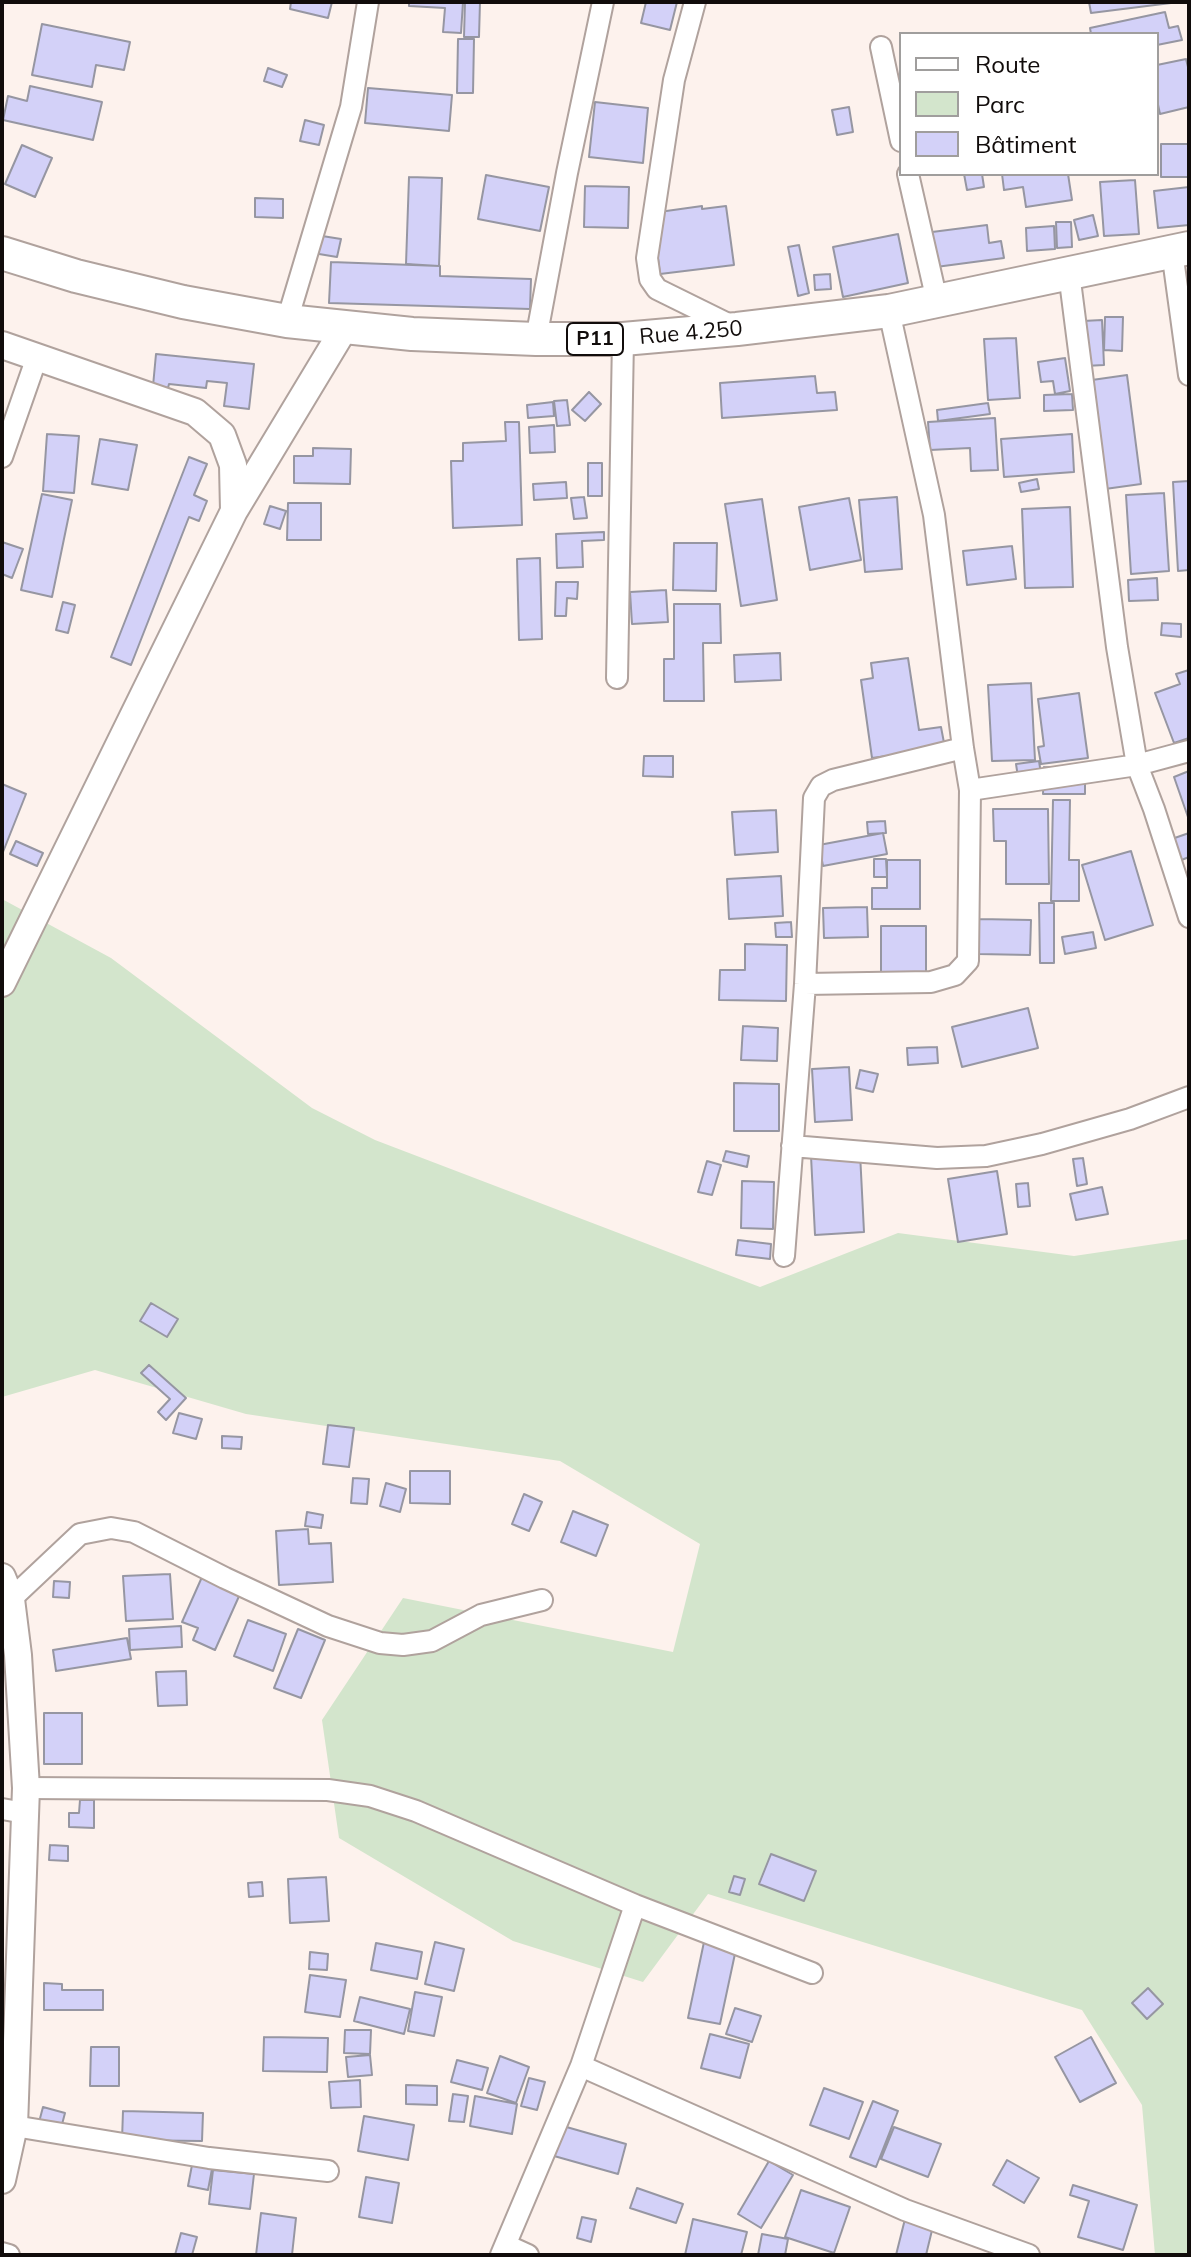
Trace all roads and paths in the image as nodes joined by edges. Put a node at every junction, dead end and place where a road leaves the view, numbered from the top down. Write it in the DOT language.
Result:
graph roads {
  1 [pos="368,2"];
  2 [pos="603,2"];
  3 [pos="695,2"];
  4 [pos="881,47"];
  5 [pos="899,132"];
  6 [pos="908,176"];
  7 [pos="1181,250"];
  8 [pos="2,253"];
  9 [pos="1069,273"];
  10 [pos="937,301"];
  11 [pos="889,311"];
  12 [pos="287,321"];
  13 [pos="345,327"];
  14 [pos="737,329"];
  15 [pos="536,339"];
  16 [pos="623,339"];
  17 [pos="2,345"];
  18 [pos="37,357"];
  19 [pos="1189,375"];
  20 [pos="2,457"];
  21 [pos="234,511"];
  22 [pos="617,678"];
  23 [pos="963,748"];
  24 [pos="1189,751"];
  25 [pos="1137,765"];
  26 [pos="970,790"];
  27 [pos="1189,917"];
  28 [pos="2,983"];
  29 [pos="805,984"];
  30 [pos="1189,1097"];
  31 [pos="792,1146"];
  32 [pos="784,1256"];
  33 [pos="6,1588"];
  34 [pos="542,1600"];
  35 [pos="17,1803"];
  36 [pos="635,1905"];
  37 [pos="812,1973"];
  38 [pos="581,2066"];
  39 [pos="10,2113"];
  40 [pos="328,2171"];
  41 [pos="2,2180"];
  42 [pos="504,2250"];
  43 [pos="2,2253"];
  44 [pos="9,2255"];
  45 [pos="528,2255"];
  46 [pos="1029,2255"];
  1 -- 12 [label="street"];
  2 -- 15 [label="street"];
  3 -- 14 [label="street"];
  4 -- 5 [label="street"];
  6 -- 10 [label="street"];
  7 -- 9 [label="main road, Rue 4.250 / P11"];
  7 -- 19 [label="street"];
  8 -- 12 [label="main road, Rue 4.250 / P11"];
  9 -- 10 [label="main road, Rue 4.250 / P11"];
  9 -- 25 [label="street"];
  10 -- 11 [label="main road, Rue 4.250 / P11"];
  11 -- 14 [label="main road, Rue 4.250 / P11"];
  11 -- 23 [label="street"];
  12 -- 13 [label="main road, Rue 4.250 / P11"];
  13 -- 15 [label="main road, Rue 4.250 / P11"];
  13 -- 21 [label="street"];
  14 -- 16 [label="main road, Rue 4.250 / P11"];
  15 -- 16 [label="main road, Rue 4.250 / P11"];
  16 -- 22 [label="street"];
  17 -- 18 [label="street"];
  18 -- 20 [label="street"];
  18 -- 21 [label="street"];
  21 -- 28 [label="street"];
  23 -- 26 [label="street"];
  23 -- 29 [label="street"];
  24 -- 25 [label="street"];
  25 -- 26 [label="street"];
  25 -- 27 [label="street"];
  26 -- 29 [label="street"];
  29 -- 31 [label="street"];
  30 -- 31 [label="street"];
  31 -- 32 [label="street"];
  33 -- 34 [label="street"];
  33 -- 35 [label="street"];
  35 -- 36 [label="street"];
  35 -- 39 [label="street"];
  36 -- 37 [label="street"];
  36 -- 38 [label="street"];
  38 -- 42 [label="street"];
  38 -- 46 [label="street"];
  39 -- 40 [label="street"];
  39 -- 41 [label="street"];
  42 -- 45 [label="street"];
  43 -- 44 [label="street"];
}
